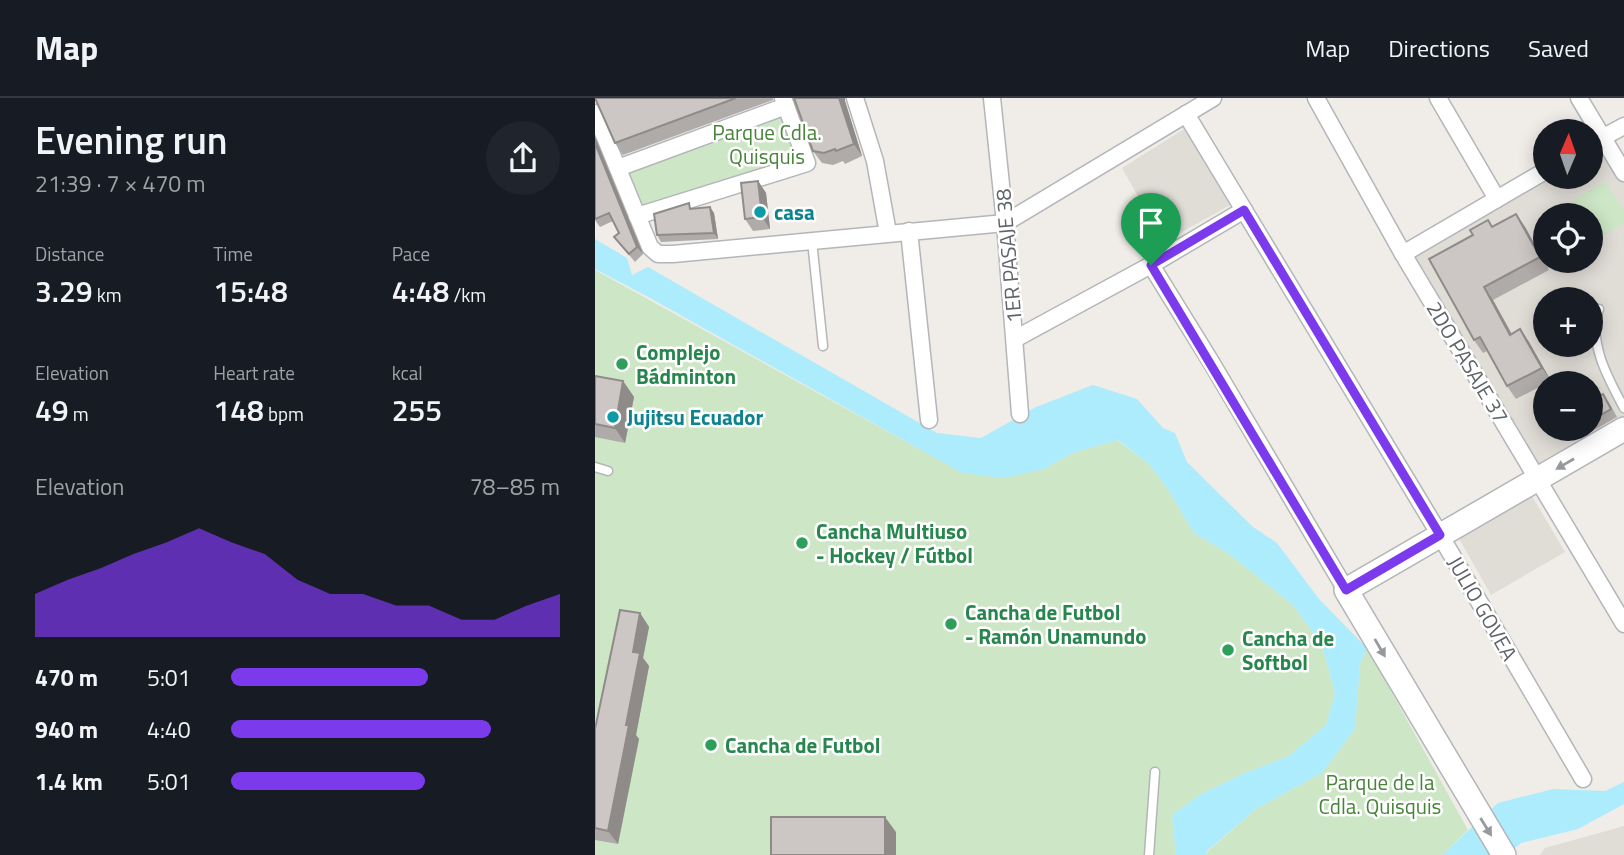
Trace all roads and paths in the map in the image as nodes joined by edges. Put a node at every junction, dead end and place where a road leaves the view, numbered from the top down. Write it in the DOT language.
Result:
graph roads {
  1 [pos="855,98"];
  2 [pos="992,98"];
  3 [pos="1213,98"];
  4 [pos="1316,98"];
  5 [pos="1438,98"];
  6 [pos="1579,98"];
  7 [pos="784,102"];
  8 [pos="595,113"];
  9 [pos="1186,114"];
  10 [pos="1588,119"];
  11 [pos="1624,126"];
  12 [pos="1603,138"];
  13 [pos="1603,148"];
  14 [pos="618,168"];
  15 [pos="1624,173"];
  16 [pos="1533,178"];
  17 [pos="1497,198"];
  18 [pos="1244,210"];
  19 [pos="637,216"];
  20 [pos="1005,223"];
  21 [pos="909,231"];
  22 [pos="888,233"];
  23 [pos="813,241"];
  24 [pos="1403,254"];
  25 [pos="1151,265"];
  26 [pos="1015,339"];
  27 [pos="823,346"];
  28 [pos="1601,357"];
  29 [pos="1624,408"];
  30 [pos="1020,414"];
  31 [pos="929,420"];
  32 [pos="1624,429"];
  33 [pos="595,467"];
  34 [pos="608,471"];
  35 [pos="1539,479"];
  36 [pos="1440,535"];
  37 [pos="1346,590"];
  38 [pos="1624,624"];
  39 [pos="1155,772"];
  40 [pos="1583,779"];
  41 [pos="1149,855"];
  42 [pos="1504,855"];
  1 -- 22 [label="street"];
  2 -- 20 [label="street, 1ER PASAJE 38"];
  3 -- 9 [label="street"];
  4 -- 24 [label="street, 2DO PASAJE 37"];
  5 -- 17 [label="street"];
  6 -- 10 [label="street"];
  7 -- 14 [label="street"];
  7 -- 19 [label="street"];
  8 -- 14 [label="street"];
  9 -- 18 [label="street, JULIO GOVEA"];
  9 -- 20 [label="street"];
  11 -- 12 [label="street"];
  13 -- 15 [label="street"];
  14 -- 19 [label="street"];
  16 -- 17 [label="street"];
  17 -- 24 [label="street"];
  18 -- 25 [label="street"];
  18 -- 36 [label="street, JULIO GOVEA"];
  19 -- 23 [label="street"];
  20 -- 21 [label="street"];
  20 -- 26 [label="street, 1ER PASAJE 38"];
  21 -- 22 [label="street"];
  21 -- 31 [label="street"];
  22 -- 23 [label="street"];
  23 -- 27 [label="lane"];
  24 -- 35 [label="street, 2DO PASAJE 37"];
  25 -- 26 [label="street"];
  25 -- 37 [label="street"];
  26 -- 30 [label="street, 1ER PASAJE 38"];
  28 -- 29 [label="lane"];
  32 -- 35 [label="street, one-way"];
  33 -- 34 [label="lane"];
  35 -- 36 [label="street"];
  35 -- 38 [label="street, 2DO PASAJE 37"];
  36 -- 37 [label="street"];
  36 -- 40 [label="street, JULIO GOVEA"];
  37 -- 42 [label="street, one-way"];
  39 -- 41 [label="lane"];
}
